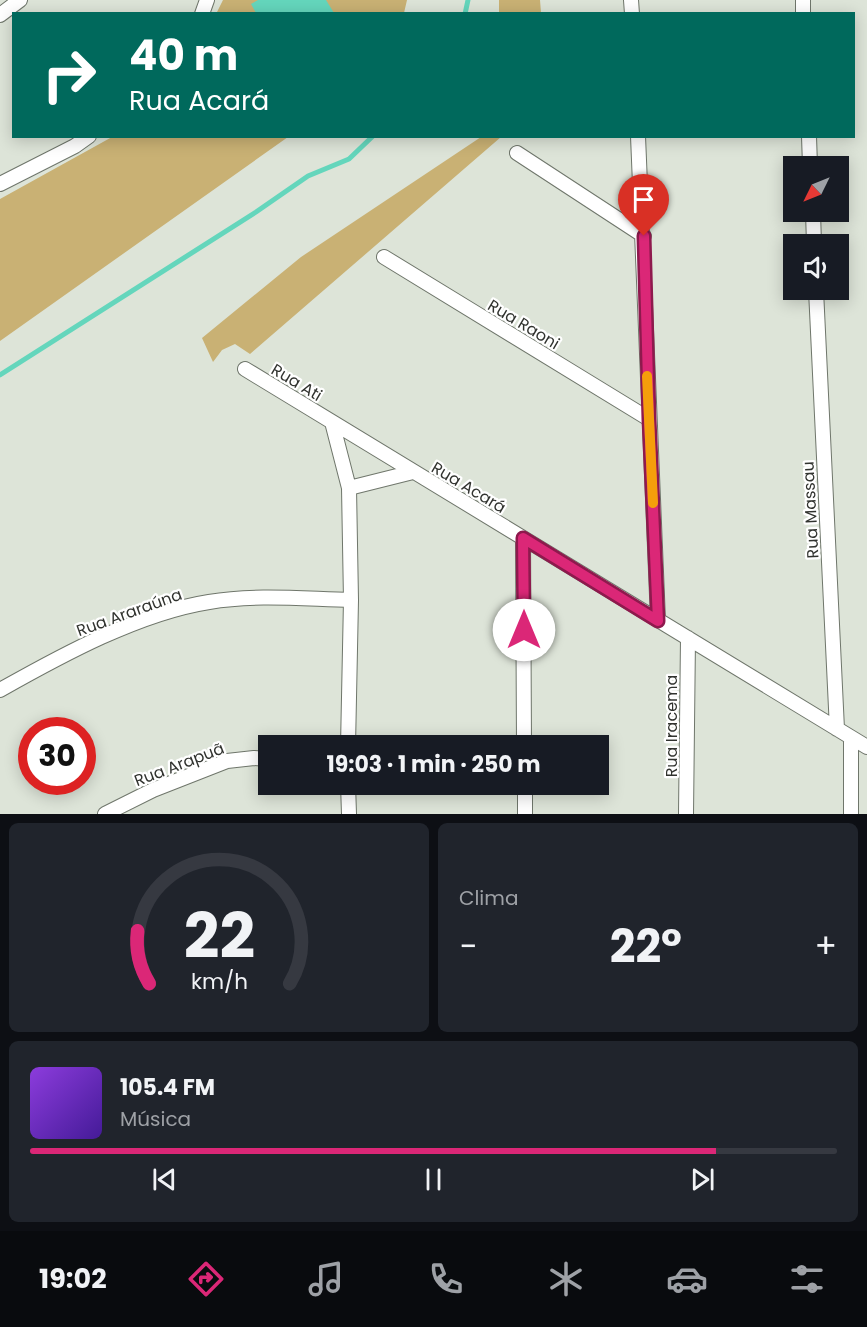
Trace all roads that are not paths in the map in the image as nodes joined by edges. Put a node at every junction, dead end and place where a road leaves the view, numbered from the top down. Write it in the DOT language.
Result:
graph roads {
  1 [pos="20,0"];
  2 [pos="0,15"];
  3 [pos="86,138"];
  4 [pos="638,138"];
  5 [pos="809,138"];
  6 [pos="517,153"];
  7 [pos="810,156"];
  8 [pos="0,184"];
  9 [pos="644,236"];
  10 [pos="384,257"];
  11 [pos="816,300"];
  12 [pos="245,369"];
  13 [pos="649,419"];
  14 [pos="332,423"];
  15 [pos="413,472"];
  16 [pos="349,488"];
  17 [pos="523,538"];
  18 [pos="351,600"];
  19 [pos="658,621"];
  20 [pos="688,638"];
  21 [pos="0,690"];
  22 [pos="837,729"];
  23 [pos="348,735"];
  24 [pos="524,735"];
  25 [pos="851,738"];
  26 [pos="867,747"];
  27 [pos="258,758"];
  28 [pos="348,795"];
  29 [pos="525,795"];
  30 [pos="105,814"];
  31 [pos="349,814"];
  32 [pos="525,814"];
  33 [pos="686,814"];
  34 [pos="851,814"];
  1 -- 2 [label="street"];
  3 -- 8 [label="street"];
  4 -- 9 [label="street"];
  5 -- 7 [label="street"];
  6 -- 9 [label="street"];
  9 -- 13 [label="street"];
  10 -- 13 [label="street, Rua Raoni"];
  11 -- 22 [label="street, Rua Massau"];
  12 -- 14 [label="street, Rua Ati"];
  13 -- 19 [label="street"];
  14 -- 15 [label="street, Rua Acará"];
  14 -- 16 [label="street"];
  15 -- 16 [label="street"];
  15 -- 17 [label="street, Rua Acará"];
  16 -- 18 [label="street"];
  17 -- 19 [label="street, Rua Acará"];
  17 -- 24 [label="street"];
  18 -- 21 [label="street, Rua Araraúna"];
  18 -- 23 [label="street"];
  19 -- 20 [label="street, Rua Acará"];
  20 -- 22 [label="street, Rua Acará"];
  20 -- 33 [label="street, Rua Iracema"];
  22 -- 25 [label="street, Rua Acará"];
  25 -- 26 [label="street, Rua Acará"];
  25 -- 34 [label="street"];
  27 -- 30 [label="street, Rua Arapuã"];
  28 -- 31 [label="street"];
  29 -- 32 [label="street"];
}
